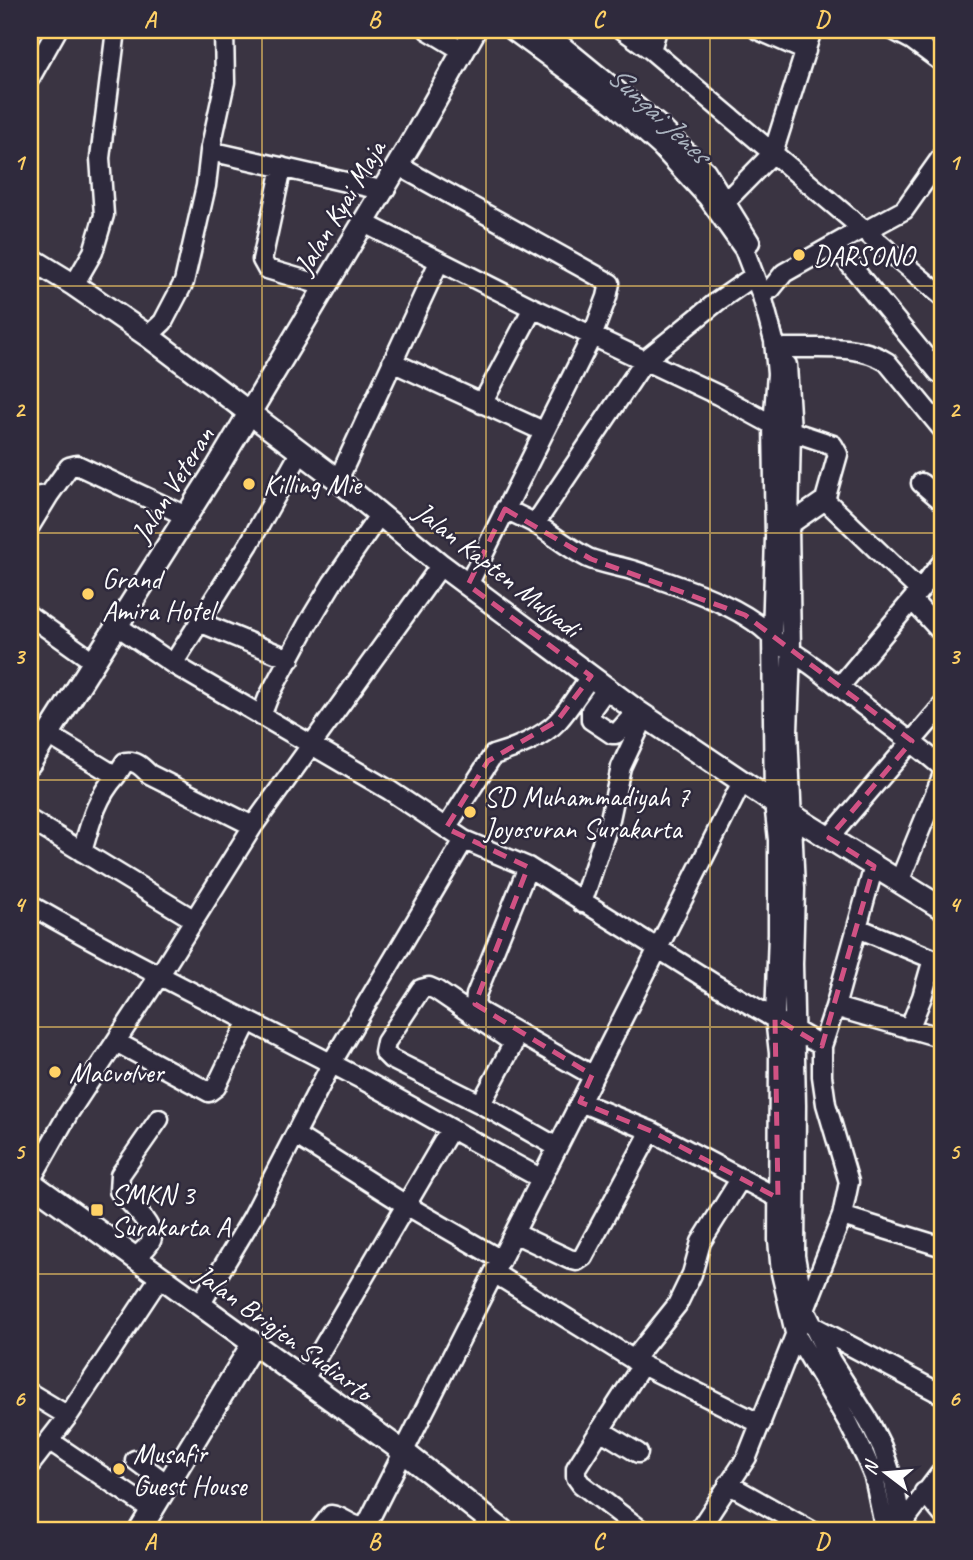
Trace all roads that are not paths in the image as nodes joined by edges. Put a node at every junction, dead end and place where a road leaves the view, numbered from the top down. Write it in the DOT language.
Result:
graph roads {
  1 [pos="57,30"];
  2 [pos="116,30"];
  3 [pos="224,30"];
  4 [pos="428,30"];
  5 [pos="475,30"];
  6 [pos="512,30"];
  7 [pos="542,30"];
  8 [pos="623,30"];
  9 [pos="657,30"];
  10 [pos="758,30"];
  11 [pos="812,30"];
  12 [pos="892,30"];
  13 [pos="916,35"];
  14 [pos="651,50"];
  15 [pos="463,51"];
  16 [pos="806,51"];
  17 [pos="943,63"];
  18 [pos="30,78"];
  19 [pos="210,151"];
  20 [pos="773,153"];
  21 [pos="943,155"];
  22 [pos="397,165"];
  23 [pos="282,167"];
  24 [pos="381,190"];
  25 [pos="726,201"];
  26 [pos="362,222"];
  27 [pos="864,229"];
  28 [pos="834,245"];
  29 [pos="30,258"];
  30 [pos="439,262"];
  31 [pos="754,276"];
  32 [pos="74,285"];
  33 [pos="325,286"];
  34 [pos="771,289"];
  35 [pos="943,297"];
  36 [pos="533,308"];
  37 [pos="593,334"];
  38 [pos="148,336"];
  39 [pos="785,348"];
  40 [pos="645,360"];
  41 [pos="392,362"];
  42 [pos="939,373"];
  43 [pos="482,404"];
  44 [pos="250,412"];
  45 [pos="782,427"];
  46 [pos="943,430"];
  47 [pos="543,431"];
  48 [pos="301,451"];
  49 [pos="338,480"];
  50 [pos="921,483"];
  51 [pos="30,494"];
  52 [pos="49,495"];
  53 [pos="825,500"];
  54 [pos="943,502"];
  55 [pos="505,509"];
  56 [pos="380,514"];
  57 [pos="186,516"];
  58 [pos="535,524"];
  59 [pos="789,525"];
  60 [pos="30,526"];
  61 [pos="943,561"];
  62 [pos="441,565"];
  63 [pos="468,584"];
  64 [pos="916,595"];
  65 [pos="30,615"];
  66 [pos="199,622"];
  67 [pos="116,625"];
  68 [pos="943,634"];
  69 [pos="782,645"];
  70 [pos="290,659"];
  71 [pos="93,662"];
  72 [pos="173,664"];
  73 [pos="599,682"];
  74 [pos="840,686"];
  75 [pos="943,705"];
  76 [pos="641,714"];
  77 [pos="261,716"];
  78 [pos="47,734"];
  79 [pos="912,740"];
  80 [pos="311,745"];
  81 [pos="31,759"];
  82 [pos="943,768"];
  83 [pos="943,774"];
  84 [pos="116,776"];
  85 [pos="742,782"];
  86 [pos="783,808"];
  87 [pos="30,820"];
  88 [pos="253,826"];
  89 [pos="446,828"];
  90 [pos="829,838"];
  91 [pos="464,840"];
  92 [pos="82,852"];
  93 [pos="874,866"];
  94 [pos="528,867"];
  95 [pos="899,882"];
  96 [pos="582,902"];
  97 [pos="30,905"];
  98 [pos="943,909"];
  99 [pos="193,919"];
  100 [pos="858,928"];
  101 [pos="659,948"];
  102 [pos="159,976"];
  103 [pos="835,1007"];
  104 [pos="247,1023"];
  105 [pos="784,1024"];
  106 [pos="909,1029"];
  107 [pos="943,1038"];
  108 [pos="116,1042"];
  109 [pos="822,1046"];
  110 [pos="331,1066"];
  111 [pos="592,1075"];
  112 [pos="483,1100"];
  113 [pos="580,1102"];
  114 [pos="159,1119"];
  115 [pos="450,1130"];
  116 [pos="651,1131"];
  117 [pos="295,1135"];
  118 [pos="557,1147"];
  119 [pos="741,1178"];
  120 [pos="542,1179"];
  121 [pos="30,1182"];
  122 [pos="778,1198"];
  123 [pos="406,1205"];
  124 [pos="842,1216"];
  125 [pos="514,1233"];
  126 [pos="943,1247"];
  127 [pos="135,1258"];
  128 [pos="498,1266"];
  129 [pos="160,1277"];
  130 [pos="200,1306"];
  131 [pos="803,1322"];
  132 [pos="252,1345"];
  133 [pos="638,1363"];
  134 [pos="303,1381"];
  135 [pos="30,1393"];
  136 [pos="943,1395"];
  137 [pos="68,1416"];
  138 [pos="761,1424"];
  139 [pos="600,1430"];
  140 [pos="50,1441"];
  141 [pos="638,1452"];
  142 [pos="405,1453"];
  143 [pos="135,1460"];
  144 [pos="30,1465"];
  145 [pos="943,1470"];
  146 [pos="167,1483"];
  147 [pos="729,1484"];
  148 [pos="924,1492"];
  149 [pos="152,1510"];
  150 [pos="943,1515"];
  151 [pos="489,1526"];
  152 [pos="897,1528"];
  153 [pos="140,1530"];
  154 [pos="319,1530"];
  155 [pos="642,1530"];
  156 [pos="699,1530"];
  157 [pos="810,1530"];
  1 -- 18 [label="street"];
  2 -- 32 [label="street"];
  3 -- 19 [label="street"];
  4 -- 15 [label="street"];
  5 -- 15 [label="main road, Jalan Kyai Maja"];
  6 -- 31 [label="street"];
  7 -- 25 [label="street"];
  8 -- 14 [label="street"];
  9 -- 14 [label="street"];
  10 -- 16 [label="street"];
  11 -- 16 [label="street"];
  12 -- 13 [label="street"];
  13 -- 17 [label="street"];
  14 -- 20 [label="street"];
  15 -- 22 [label="main road, Jalan Kyai Maja"];
  16 -- 20 [label="street"];
  19 -- 23 [label="street"];
  19 -- 38 [label="street"];
  20 -- 25 [label="street"];
  20 -- 27 [label="street"];
  21 -- 27 [label="street"];
  22 -- 24 [label="main road, Jalan Kyai Maja"];
  22 -- 37 [label="street"];
  23 -- 24 [label="street"];
  23 -- 33 [label="street"];
  24 -- 26 [label="main road, Jalan Kyai Maja"];
  25 -- 34 [label="street"];
  26 -- 30 [label="street"];
  26 -- 33 [label="main road, Jalan Kyai Maja"];
  27 -- 28 [label="street"];
  27 -- 35 [label="street"];
  28 -- 34 [label="street"];
  28 -- 42 [label="street"];
  29 -- 32 [label="main road, Jalan Kapten Mulyadi"];
  30 -- 36 [label="street"];
  30 -- 41 [label="street"];
  31 -- 40 [label="street"];
  31 -- 45 [label="street"];
  32 -- 38 [label="main road, Jalan Kapten Mulyadi"];
  33 -- 44 [label="main road, Jalan Kyai Maja"];
  34 -- 39 [label="street"];
  36 -- 37 [label="street"];
  36 -- 43 [label="street"];
  37 -- 40 [label="street"];
  37 -- 47 [label="street"];
  38 -- 44 [label="main road, Jalan Kapten Mulyadi"];
  39 -- 45 [label="street"];
  39 -- 46 [label="street"];
  40 -- 45 [label="street"];
  40 -- 58 [label="street"];
  41 -- 43 [label="street"];
  41 -- 49 [label="street"];
  43 -- 47 [label="street"];
  44 -- 48 [label="main road, Jalan Kapten Mulyadi"];
  44 -- 57 [label="main road, Jalan Veteran"];
  45 -- 53 [label="street"];
  45 -- 59 [label="street"];
  45 -- 69 [label="street"];
  47 -- 55 [label="street"];
  48 -- 49 [label="main road, Jalan Kapten Mulyadi"];
  48 -- 66 [label="street"];
  49 -- 56 [label="main road, Jalan Kapten Mulyadi"];
  50 -- 54 [label="street"];
  51 -- 52 [label="street"];
  52 -- 57 [label="street"];
  52 -- 60 [label="street"];
  53 -- 59 [label="street"];
  53 -- 64 [label="street"];
  55 -- 58 [label="street"];
  55 -- 63 [label="street"];
  56 -- 62 [label="main road, Jalan Kapten Mulyadi"];
  56 -- 70 [label="street"];
  57 -- 67 [label="main road, Jalan Veteran"];
  58 -- 69 [label="street"];
  59 -- 69 [label="street"];
  61 -- 64 [label="street"];
  62 -- 63 [label="main road, Jalan Kapten Mulyadi"];
  62 -- 80 [label="street"];
  63 -- 73 [label="main road, Jalan Kapten Mulyadi"];
  64 -- 68 [label="street"];
  64 -- 74 [label="street"];
  65 -- 71 [label="street"];
  66 -- 70 [label="street"];
  66 -- 72 [label="street"];
  67 -- 71 [label="main road, Jalan Veteran"];
  67 -- 72 [label="street"];
  69 -- 74 [label="street"];
  69 -- 86 [label="street"];
  70 -- 77 [label="street"];
  71 -- 78 [label="main road, Jalan Veteran"];
  72 -- 77 [label="street"];
  73 -- 76 [label="main road, Jalan Kapten Mulyadi"];
  73 -- 76 [label="street"];
  73 -- 89 [label="street"];
  74 -- 79 [label="street"];
  75 -- 79 [label="street"];
  76 -- 85 [label="main road, Jalan Kapten Mulyadi"];
  76 -- 96 [label="street"];
  77 -- 80 [label="street"];
  78 -- 81 [label="main road, Jalan Veteran"];
  78 -- 84 [label="street"];
  79 -- 82 [label="street"];
  79 -- 90 [label="street"];
  80 -- 88 [label="street"];
  80 -- 89 [label="street"];
  83 -- 95 [label="street"];
  84 -- 88 [label="street"];
  84 -- 92 [label="street"];
  85 -- 86 [label="main road, Jalan Kapten Mulyadi"];
  85 -- 101 [label="street"];
  86 -- 90 [label="main road, Jalan Kapten Mulyadi"];
  86 -- 105 [label="street"];
  87 -- 92 [label="street"];
  88 -- 99 [label="street"];
  89 -- 91 [label="street"];
  90 -- 93 [label="main road, Jalan Kapten Mulyadi"];
  91 -- 94 [label="street"];
  91 -- 110 [label="street"];
  92 -- 99 [label="street"];
  93 -- 95 [label="main road, Jalan Kapten Mulyadi"];
  93 -- 100 [label="street"];
  94 -- 96 [label="street"];
  94 -- 111 [label="street"];
  95 -- 98 [label="main road, Jalan Kapten Mulyadi"];
  96 -- 101 [label="street"];
  97 -- 102 [label="street"];
  99 -- 102 [label="street"];
  100 -- 103 [label="street"];
  100 -- 106 [label="street"];
  101 -- 105 [label="street"];
  101 -- 111 [label="street"];
  102 -- 104 [label="street"];
  102 -- 108 [label="street"];
  103 -- 106 [label="street"];
  103 -- 109 [label="street"];
  104 -- 108 [label="street"];
  104 -- 110 [label="street"];
  105 -- 109 [label="street"];
  105 -- 122 [label="street"];
  105 -- 131 [label="street"];
  106 -- 107 [label="street"];
  108 -- 121 [label="street"];
  109 -- 124 [label="street"];
  110 -- 115 [label="street"];
  110 -- 117 [label="street"];
  111 -- 113 [label="street"];
  112 -- 118 [label="street"];
  113 -- 116 [label="street"];
  113 -- 118 [label="street"];
  114 -- 127 [label="street"];
  115 -- 120 [label="street"];
  115 -- 123 [label="street"];
  116 -- 119 [label="street"];
  116 -- 125 [label="street"];
  117 -- 123 [label="street"];
  117 -- 130 [label="street"];
  118 -- 120 [label="street"];
  119 -- 122 [label="street"];
  119 -- 133 [label="street"];
  120 -- 125 [label="street"];
  121 -- 127 [label="main road, Jalan Brigjen Sudiarto"];
  122 -- 131 [label="street"];
  123 -- 128 [label="street"];
  123 -- 134 [label="street"];
  124 -- 126 [label="street"];
  124 -- 131 [label="street"];
  125 -- 128 [label="street"];
  127 -- 129 [label="main road, Jalan Brigjen Sudiarto"];
  128 -- 133 [label="street"];
  128 -- 142 [label="street"];
  129 -- 130 [label="main road, Jalan Brigjen Sudiarto"];
  129 -- 137 [label="street"];
  130 -- 132 [label="main road, Jalan Brigjen Sudiarto"];
  131 -- 136 [label="street"];
  131 -- 138 [label="street"];
  131 -- 152 [label="street"];
  132 -- 134 [label="main road, Jalan Brigjen Sudiarto"];
  132 -- 146 [label="main road"];
  133 -- 138 [label="street"];
  133 -- 139 [label="street"];
  134 -- 142 [label="main road, Jalan Brigjen Sudiarto"];
  135 -- 137 [label="street"];
  137 -- 140 [label="street"];
  138 -- 147 [label="street"];
  139 -- 141 [label="street"];
  139 -- 155 [label="street"];
  140 -- 144 [label="street"];
  140 -- 149 [label="street"];
  142 -- 151 [label="main road, Jalan Brigjen Sudiarto"];
  142 -- 154 [label="street"];
  143 -- 146 [label="street"];
  145 -- 148 [label="street"];
  146 -- 149 [label="main road"];
  147 -- 156 [label="street"];
  147 -- 157 [label="street"];
  148 -- 150 [label="street"];
  148 -- 152 [label="street"];
  149 -- 153 [label="main road"];
}
